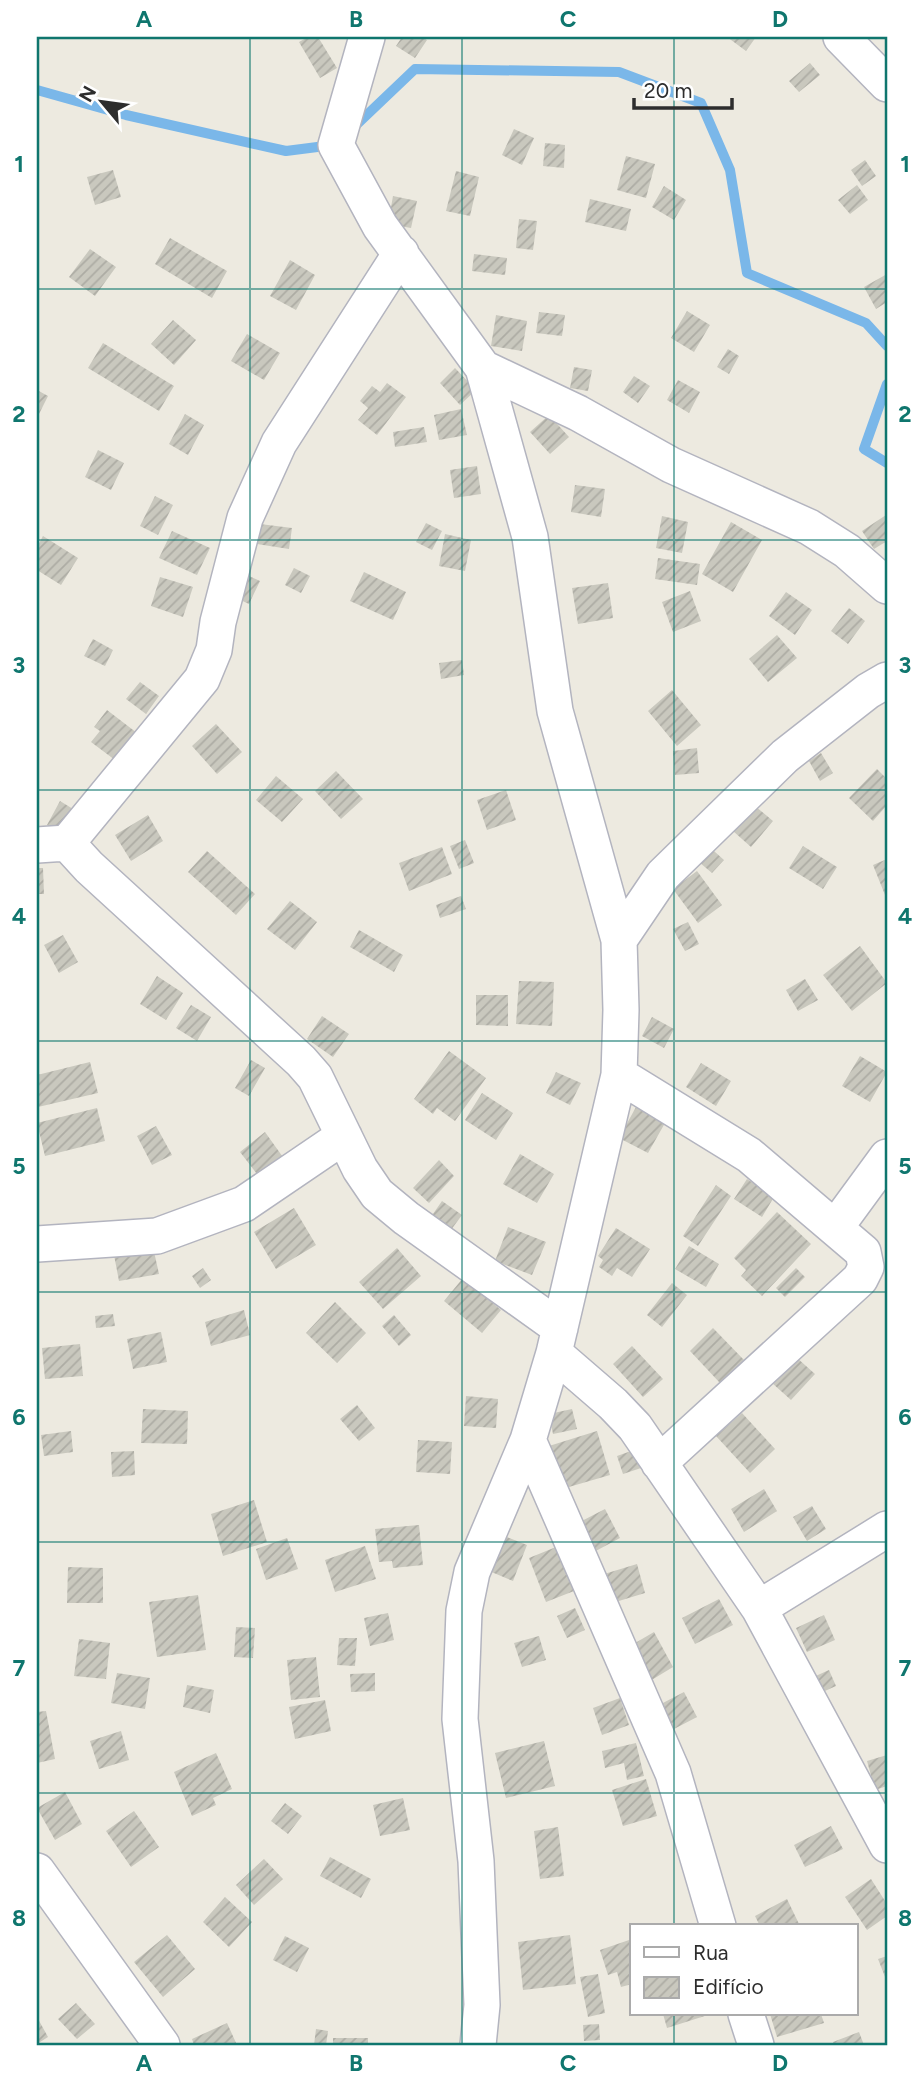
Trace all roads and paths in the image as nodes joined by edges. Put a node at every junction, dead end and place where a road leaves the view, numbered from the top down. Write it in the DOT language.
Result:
graph roads {
  1 [pos="367,37"];
  2 [pos="841,37"];
  3 [pos="887,84"];
  4 [pos="401,253"];
  5 [pos="483,368"];
  6 [pos="887,586"];
  7 [pos="887,680"];
  8 [pos="52,844"];
  9 [pos="619,940"];
  10 [pos="619,1075"];
  11 [pos="344,1136"];
  12 [pos="887,1157"];
  13 [pos="835,1228"];
  14 [pos="37,1244"];
  15 [pos="557,1341"];
  16 [pos="528,1440"];
  17 [pos="659,1464"];
  18 [pos="887,1529"];
  19 [pos="759,1608"];
  20 [pos="887,1845"];
  21 [pos="37,1871"];
  22 [pos="717,1924"];
  23 [pos="747,2016"];
  24 [pos="151,2042"];
  25 [pos="478,2045"];
  26 [pos="756,2045"];
  1 -- 4 [label="street"];
  2 -- 3 [label="street"];
  4 -- 5 [label="street"];
  4 -- 8 [label="street"];
  5 -- 6 [label="street"];
  5 -- 9 [label="street"];
  7 -- 9 [label="street"];
  8 -- 11 [label="street"];
  9 -- 10 [label="street"];
  10 -- 13 [label="street"];
  10 -- 15 [label="street"];
  11 -- 14 [label="street"];
  11 -- 15 [label="street"];
  12 -- 13 [label="street"];
  13 -- 17 [label="street"];
  15 -- 16 [label="street"];
  15 -- 17 [label="street"];
  16 -- 22 [label="street"];
  16 -- 25 [label="street"];
  17 -- 19 [label="street"];
  18 -- 19 [label="street"];
  19 -- 20 [label="street"];
  21 -- 24 [label="street"];
  23 -- 26 [label="street"];
}
